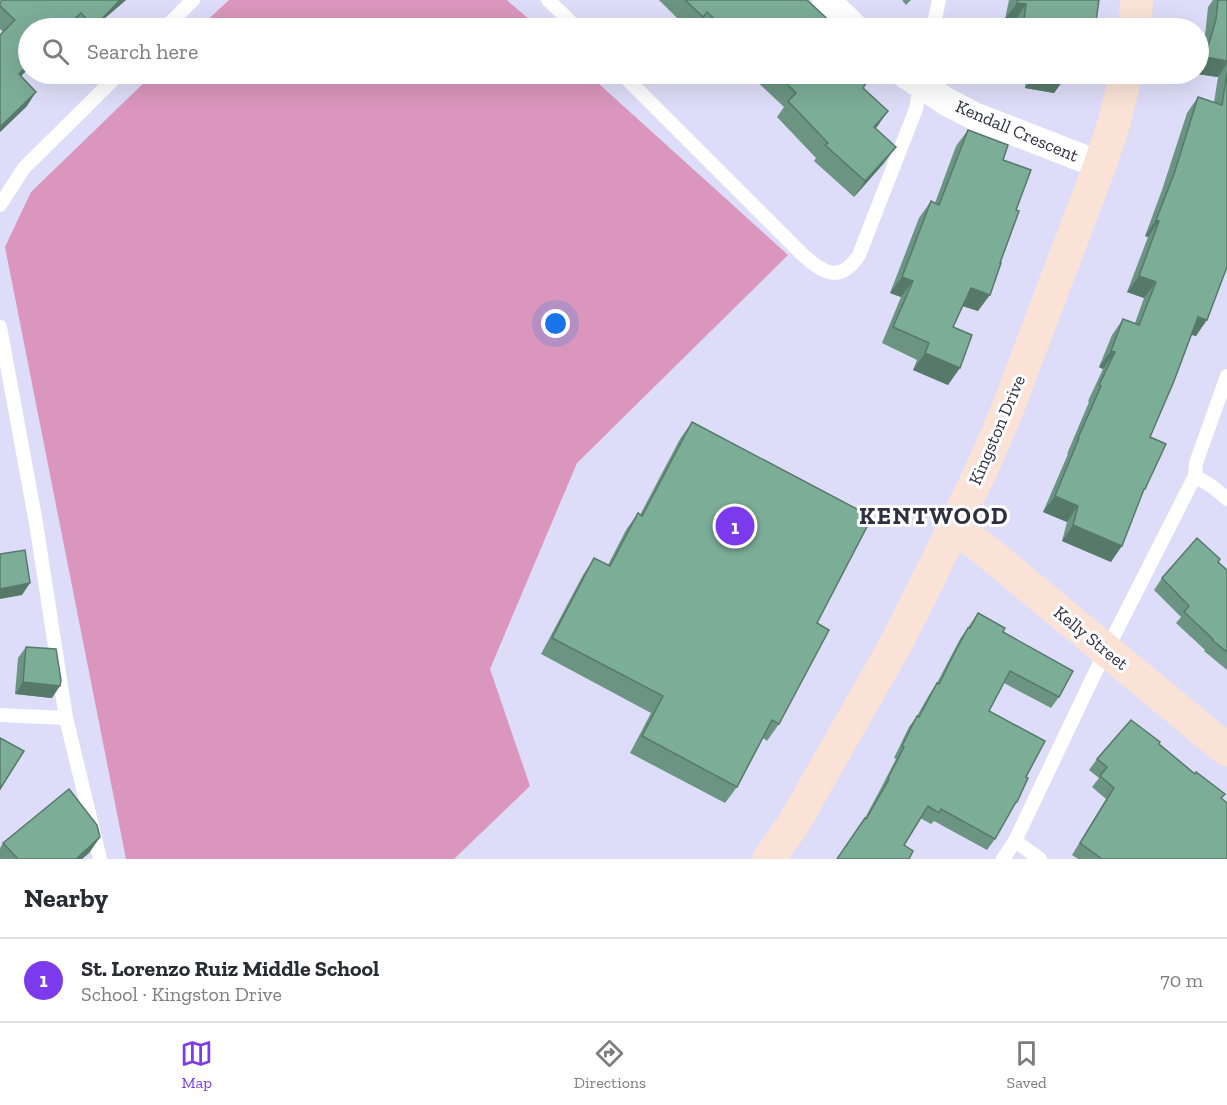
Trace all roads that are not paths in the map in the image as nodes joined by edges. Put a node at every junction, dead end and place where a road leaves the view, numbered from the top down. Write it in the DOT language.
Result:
graph roads {
  1 [pos="193,0"];
  2 [pos="548,0"];
  3 [pos="826,0"];
  4 [pos="939,0"];
  5 [pos="1137,0"];
  6 [pos="175,18"];
  7 [pos="566,18"];
  8 [pos="845,18"];
  9 [pos="935,18"];
  10 [pos="1135,18"];
  11 [pos="109,84"];
  12 [pos="632,84"];
  13 [pos="916,84"];
  14 [pos="925,84"];
  15 [pos="1124,84"];
  16 [pos="1100,165"];
  17 [pos="0,205"];
  18 [pos="0,327"];
  19 [pos="1227,376"];
  20 [pos="1195,476"];
  21 [pos="1227,499"];
  22 [pos="954,528"];
  23 [pos="1107,650"];
  24 [pos="0,715"];
  25 [pos="66,718"];
  26 [pos="1227,750"];
  27 [pos="1015,841"];
  28 [pos="100,859"];
  29 [pos="769,859"];
  30 [pos="1003,859"];
  31 [pos="1040,859"];
  1 -- 6 [label="lane"];
  2 -- 7 [label="lane"];
  3 -- 8 [label="street"];
  4 -- 9 [label="lane"];
  5 -- 10 [label="street"];
  11 -- 17 [label="lane"];
  12 -- 13 [label="lane"];
  14 -- 16 [label="street, Kendall Crescent"];
  15 -- 16 [label="street, Kingston Drive"];
  16 -- 22 [label="street, Kingston Drive"];
  18 -- 25 [label="lane"];
  19 -- 20 [label="lane"];
  20 -- 21 [label="lane"];
  20 -- 23 [label="lane"];
  22 -- 23 [label="street, Kelly Street"];
  22 -- 29 [label="street, Kingston Drive"];
  23 -- 26 [label="street, Kelly Street"];
  23 -- 27 [label="lane"];
  24 -- 25 [label="lane"];
  25 -- 28 [label="lane"];
  27 -- 30 [label="lane"];
  27 -- 31 [label="lane"];
}
